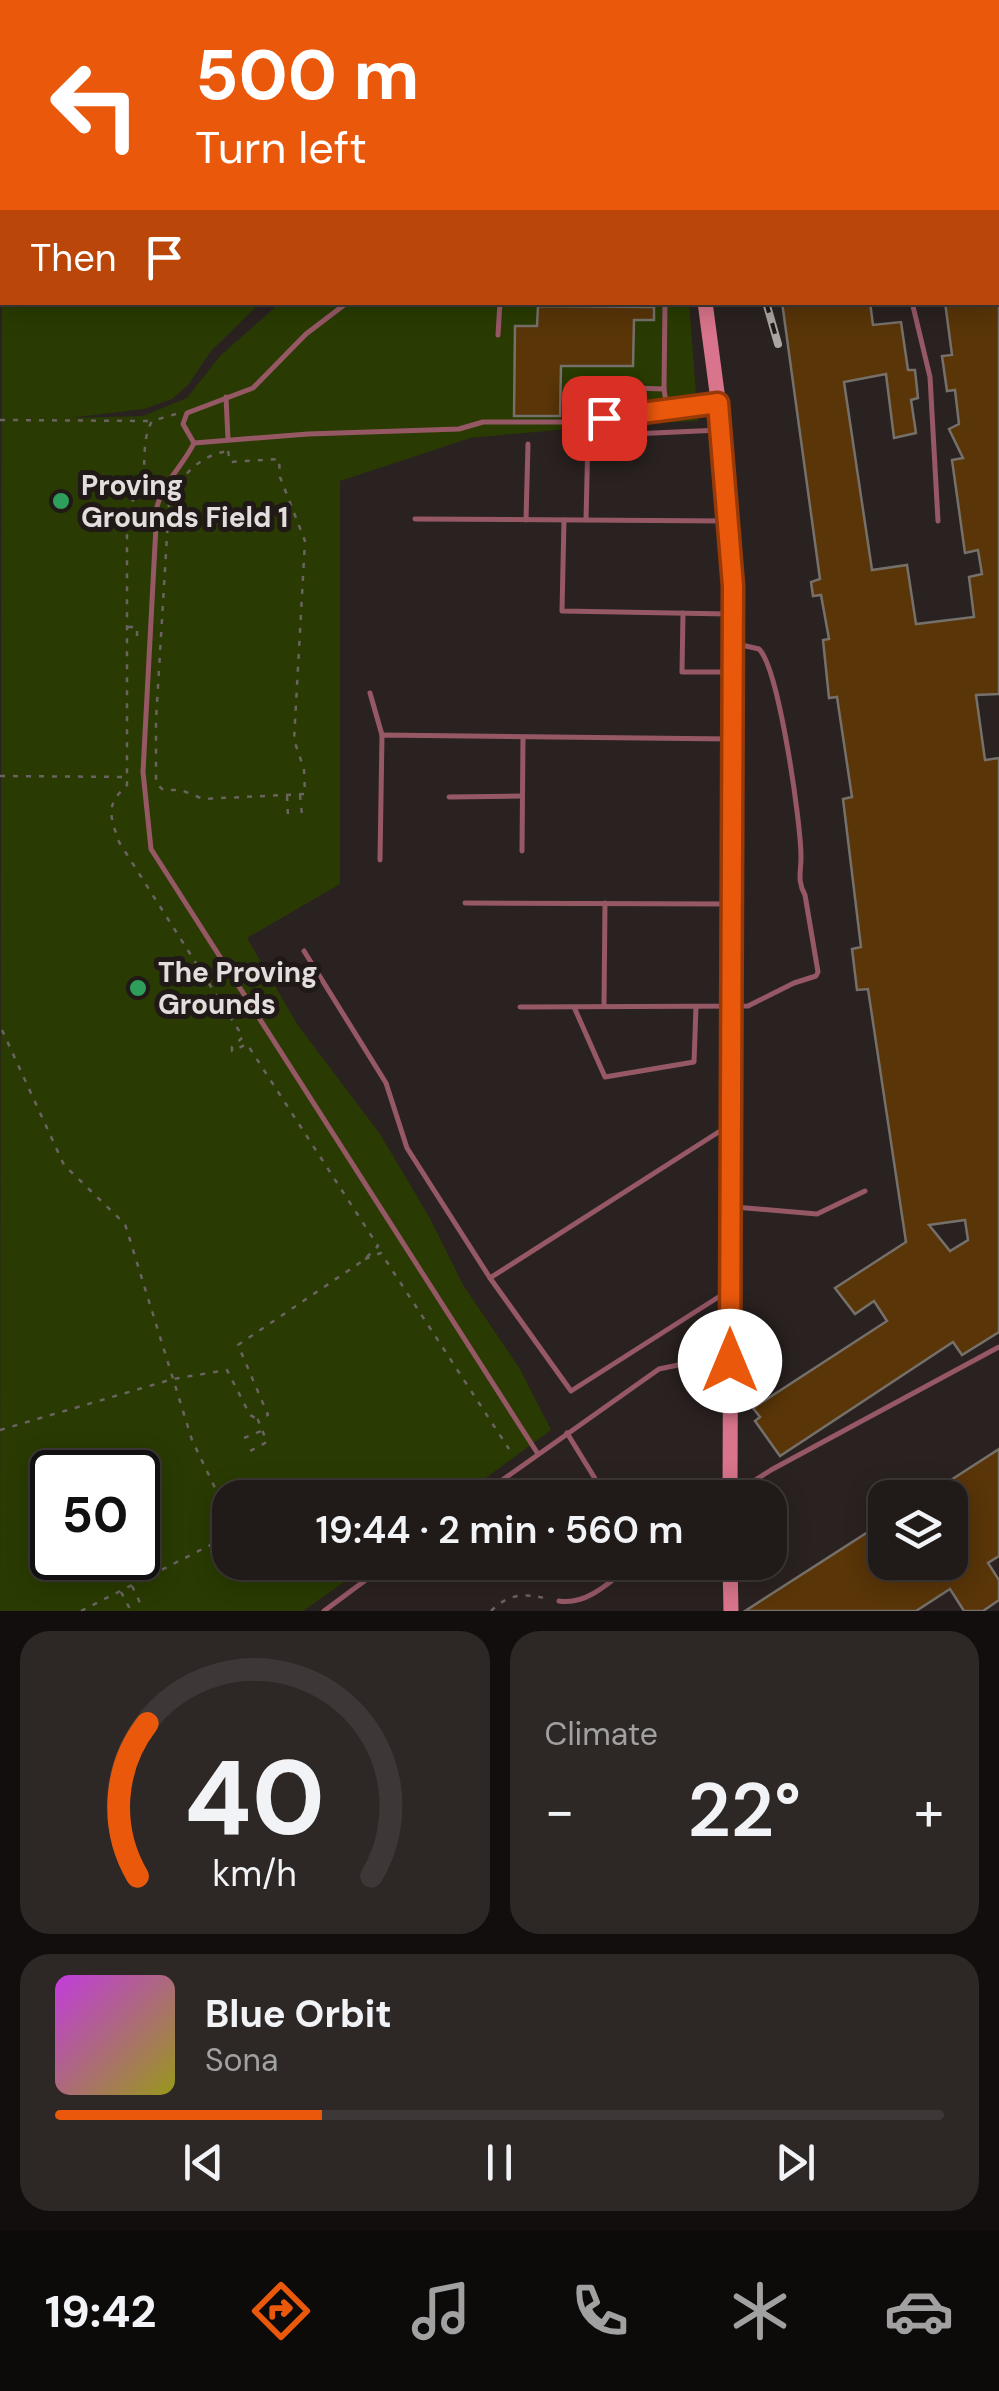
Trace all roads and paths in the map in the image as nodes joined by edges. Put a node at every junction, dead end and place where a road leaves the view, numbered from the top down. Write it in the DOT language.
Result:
graph roads {
  1 [pos="344,305"];
  2 [pos="500,305"];
  3 [pos="664,305"];
  4 [pos="705,305"];
  5 [pos="913,305"];
  6 [pos="498,335"];
  7 [pos="664,389"];
  8 [pos="226,397"];
  9 [pos="718,403"];
  10 [pos="667,410"];
  11 [pos="187,413"];
  12 [pos="0,420"];
  13 [pos="152,421"];
  14 [pos="572,422"];
  15 [pos="722,430"];
  16 [pos="266,437"];
  17 [pos="252,438"];
  18 [pos="238,439"];
  19 [pos="228,440"];
  20 [pos="194,444"];
  21 [pos="528,444"];
  22 [pos="267,459"];
  23 [pos="254,460"];
  24 [pos="240,461"];
  25 [pos="415,520"];
  26 [pos="526,520"];
  27 [pos="564,520"];
  28 [pos="586,520"];
  29 [pos="938,520"];
  30 [pos="728,521"];
  31 [pos="682,613"];
  32 [pos="733,614"];
  33 [pos="127,627"];
  34 [pos="137,641"];
  35 [pos="733,644"];
  36 [pos="733,672"];
  37 [pos="370,693"];
  38 [pos="382,735"];
  39 [pos="523,737"];
  40 [pos="732,739"];
  41 [pos="0,776"];
  42 [pos="128,776"];
  43 [pos="300,794"];
  44 [pos="286,795"];
  45 [pos="522,796"];
  46 [pos="449,797"];
  47 [pos="302,815"];
  48 [pos="288,816"];
  49 [pos="522,851"];
  50 [pos="380,860"];
  51 [pos="164,872"];
  52 [pos="146,884"];
  53 [pos="172,884"];
  54 [pos="153,895"];
  55 [pos="465,903"];
  56 [pos="605,904"];
  57 [pos="732,904"];
  58 [pos="304,952"];
  59 [pos="604,1006"];
  60 [pos="696,1006"];
  61 [pos="732,1006"];
  62 [pos="520,1007"];
  63 [pos="574,1007"];
  64 [pos="2,1030"];
  65 [pos="244,1037"];
  66 [pos="247,1044"];
  67 [pos="731,1124"];
  68 [pos="865,1191"];
  69 [pos="732,1207"];
  70 [pos="381,1210"];
  71 [pos="362,1222"];
  72 [pos="378,1246"];
  73 [pos="381,1253"];
  74 [pos="364,1260"];
  75 [pos="490,1278"];
  76 [pos="730,1289"];
  77 [pos="999,1347"];
  78 [pos="730,1361"];
  79 [pos="173,1379"];
  80 [pos="258,1420"];
  81 [pos="0,1430"];
  82 [pos="262,1430"];
  83 [pos="567,1433"];
  84 [pos="244,1438"];
  85 [pos="508,1449"];
  86 [pos="250,1450"];
  87 [pos="538,1454"];
  88 [pos="503,1480"];
  89 [pos="596,1480"];
  90 [pos="730,1480"];
  91 [pos="756,1480"];
  92 [pos="212,1482"];
  93 [pos="212,1544"];
  94 [pos="366,1580"];
  95 [pos="610,1580"];
  96 [pos="730,1580"];
  97 [pos="132,1585"];
  98 [pos="120,1591"];
  99 [pos="560,1601"];
  100 [pos="142,1608"];
  101 [pos="80,1611"];
  102 [pos="130,1611"];
  103 [pos="324,1611"];
  104 [pos="491,1611"];
  105 [pos="730,1611"];
  1 -- 8 [label="lane"];
  2 -- 6 [label="lane"];
  3 -- 7 [label="lane"];
  4 -- 9 [label="main road"];
  5 -- 29 [label="lane"];
  7 -- 10 [label="lane"];
  7 -- 14 [label="lane"];
  8 -- 11 [label="lane"];
  8 -- 19 [label="lane"];
  9 -- 10 [label="lane"];
  9 -- 15 [label="main road"];
  10 -- 14 [label="lane"];
  11 -- 13 [label="path"];
  11 -- 20 [label="lane"];
  12 -- 13 [label="path"];
  13 -- 33 [label="path"];
  14 -- 16 [label="lane"];
  15 -- 28 [label="lane"];
  15 -- 30 [label="main road"];
  16 -- 17 [label="lane"];
  16 -- 22 [label="path"];
  17 -- 18 [label="lane"];
  17 -- 23 [label="path"];
  18 -- 19 [label="lane"];
  18 -- 24 [label="path"];
  19 -- 20 [label="lane"];
  20 -- 51 [label="lane"];
  21 -- 26 [label="lane"];
  22 -- 23 [label="path"];
  22 -- 43 [label="path"];
  23 -- 24 [label="path"];
  24 -- 44 [label="path"];
  25 -- 26 [label="lane"];
  26 -- 27 [label="lane"];
  27 -- 28 [label="lane"];
  27 -- 31 [label="lane"];
  28 -- 30 [label="lane"];
  30 -- 32 [label="main road"];
  31 -- 32 [label="lane"];
  31 -- 36 [label="lane"];
  32 -- 35 [label="main road"];
  33 -- 34 [label="path"];
  33 -- 42 [label="path"];
  35 -- 36 [label="main road"];
  35 -- 61 [label="lane"];
  36 -- 40 [label="main road"];
  37 -- 38 [label="lane"];
  38 -- 39 [label="lane"];
  38 -- 50 [label="lane"];
  39 -- 40 [label="lane"];
  39 -- 45 [label="lane"];
  40 -- 57 [label="main road"];
  41 -- 42 [label="path"];
  42 -- 52 [label="path"];
  43 -- 44 [label="path"];
  43 -- 47 [label="path"];
  44 -- 48 [label="path"];
  45 -- 46 [label="lane"];
  45 -- 49 [label="lane"];
  51 -- 52 [label="path"];
  51 -- 53 [label="lane"];
  52 -- 54 [label="path"];
  53 -- 54 [label="path"];
  53 -- 70 [label="lane"];
  54 -- 65 [label="path"];
  55 -- 56 [label="lane"];
  56 -- 57 [label="lane"];
  56 -- 59 [label="lane"];
  57 -- 61 [label="main road"];
  58 -- 75 [label="lane"];
  59 -- 60 [label="lane"];
  59 -- 63 [label="lane"];
  60 -- 61 [label="lane"];
  60 -- 63 [label="lane"];
  61 -- 67 [label="main road"];
  62 -- 63 [label="lane"];
  64 -- 79 [label="path"];
  65 -- 66 [label="path"];
  65 -- 66 [label="path"];
  66 -- 71 [label="path"];
  67 -- 69 [label="main road"];
  67 -- 75 [label="lane"];
  68 -- 69 [label="lane"];
  69 -- 76 [label="main road"];
  70 -- 71 [label="path"];
  70 -- 87 [label="lane"];
  71 -- 72 [label="path"];
  72 -- 73 [label="path"];
  72 -- 74 [label="path"];
  73 -- 74 [label="path"];
  73 -- 85 [label="path"];
  74 -- 80 [label="path"];
  75 -- 76 [label="lane"];
  76 -- 78 [label="main road"];
  77 -- 91 [label="lane"];
  78 -- 83 [label="lane"];
  78 -- 90 [label="main road"];
  79 -- 80 [label="path"];
  79 -- 81 [label="path"];
  79 -- 92 [label="path"];
  80 -- 82 [label="path"];
  82 -- 84 [label="path"];
  82 -- 86 [label="path"];
  83 -- 87 [label="lane"];
  83 -- 89 [label="lane"];
  87 -- 88 [label="lane"];
  93 -- 97 [label="path"];
  94 -- 103 [label="lane"];
  95 -- 99 [label="lane"];
  96 -- 105 [label="main road"];
  97 -- 98 [label="path"];
  97 -- 100 [label="path"];
  98 -- 101 [label="path"];
  98 -- 102 [label="path"];
  99 -- 104 [label="path"];
}
